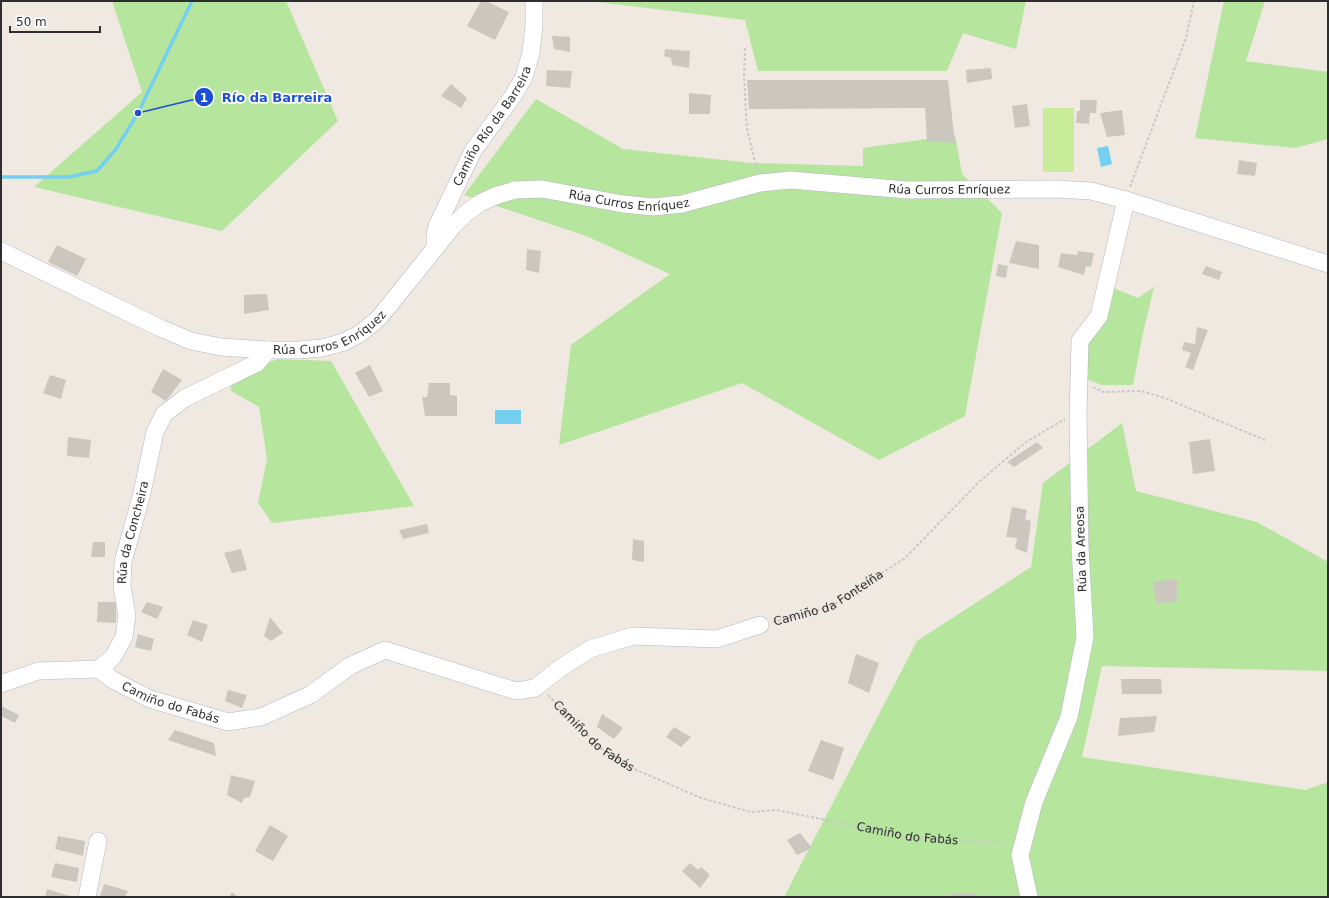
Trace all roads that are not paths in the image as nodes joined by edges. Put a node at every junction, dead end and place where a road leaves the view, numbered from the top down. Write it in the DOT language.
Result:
graph roads {
  1 [pos="534,1"];
  2 [pos="1126,200"];
  3 [pos="435,248"];
  4 [pos="1,251"];
  5 [pos="1328,264"];
  6 [pos="268,350"];
  7 [pos="760,626"];
  8 [pos="99,668"];
  9 [pos="1,684"];
  10 [pos="535,688"];
  11 [pos="98,841"];
  12 [pos="87,897"];
  13 [pos="1029,897"];
  1 -- 3 [label="street, Camiño Río da Barreira"];
  2 -- 3 [label="street, Rúa Curros Enríquez"];
  2 -- 5 [label="street, Rúa Curros Enríquez"];
  2 -- 13 [label="street, Rúa da Areosa"];
  3 -- 6 [label="street, Rúa Curros Enríquez"];
  4 -- 6 [label="street, Rúa Curros Enríquez"];
  6 -- 8 [label="street, Rúa da Concheira"];
  7 -- 10 [label="street, Camiño da Fonteíña"];
  8 -- 9 [label="street"];
  8 -- 10 [label="street, Camiño do Fabás"];
  11 -- 12 [label="street"];
}
